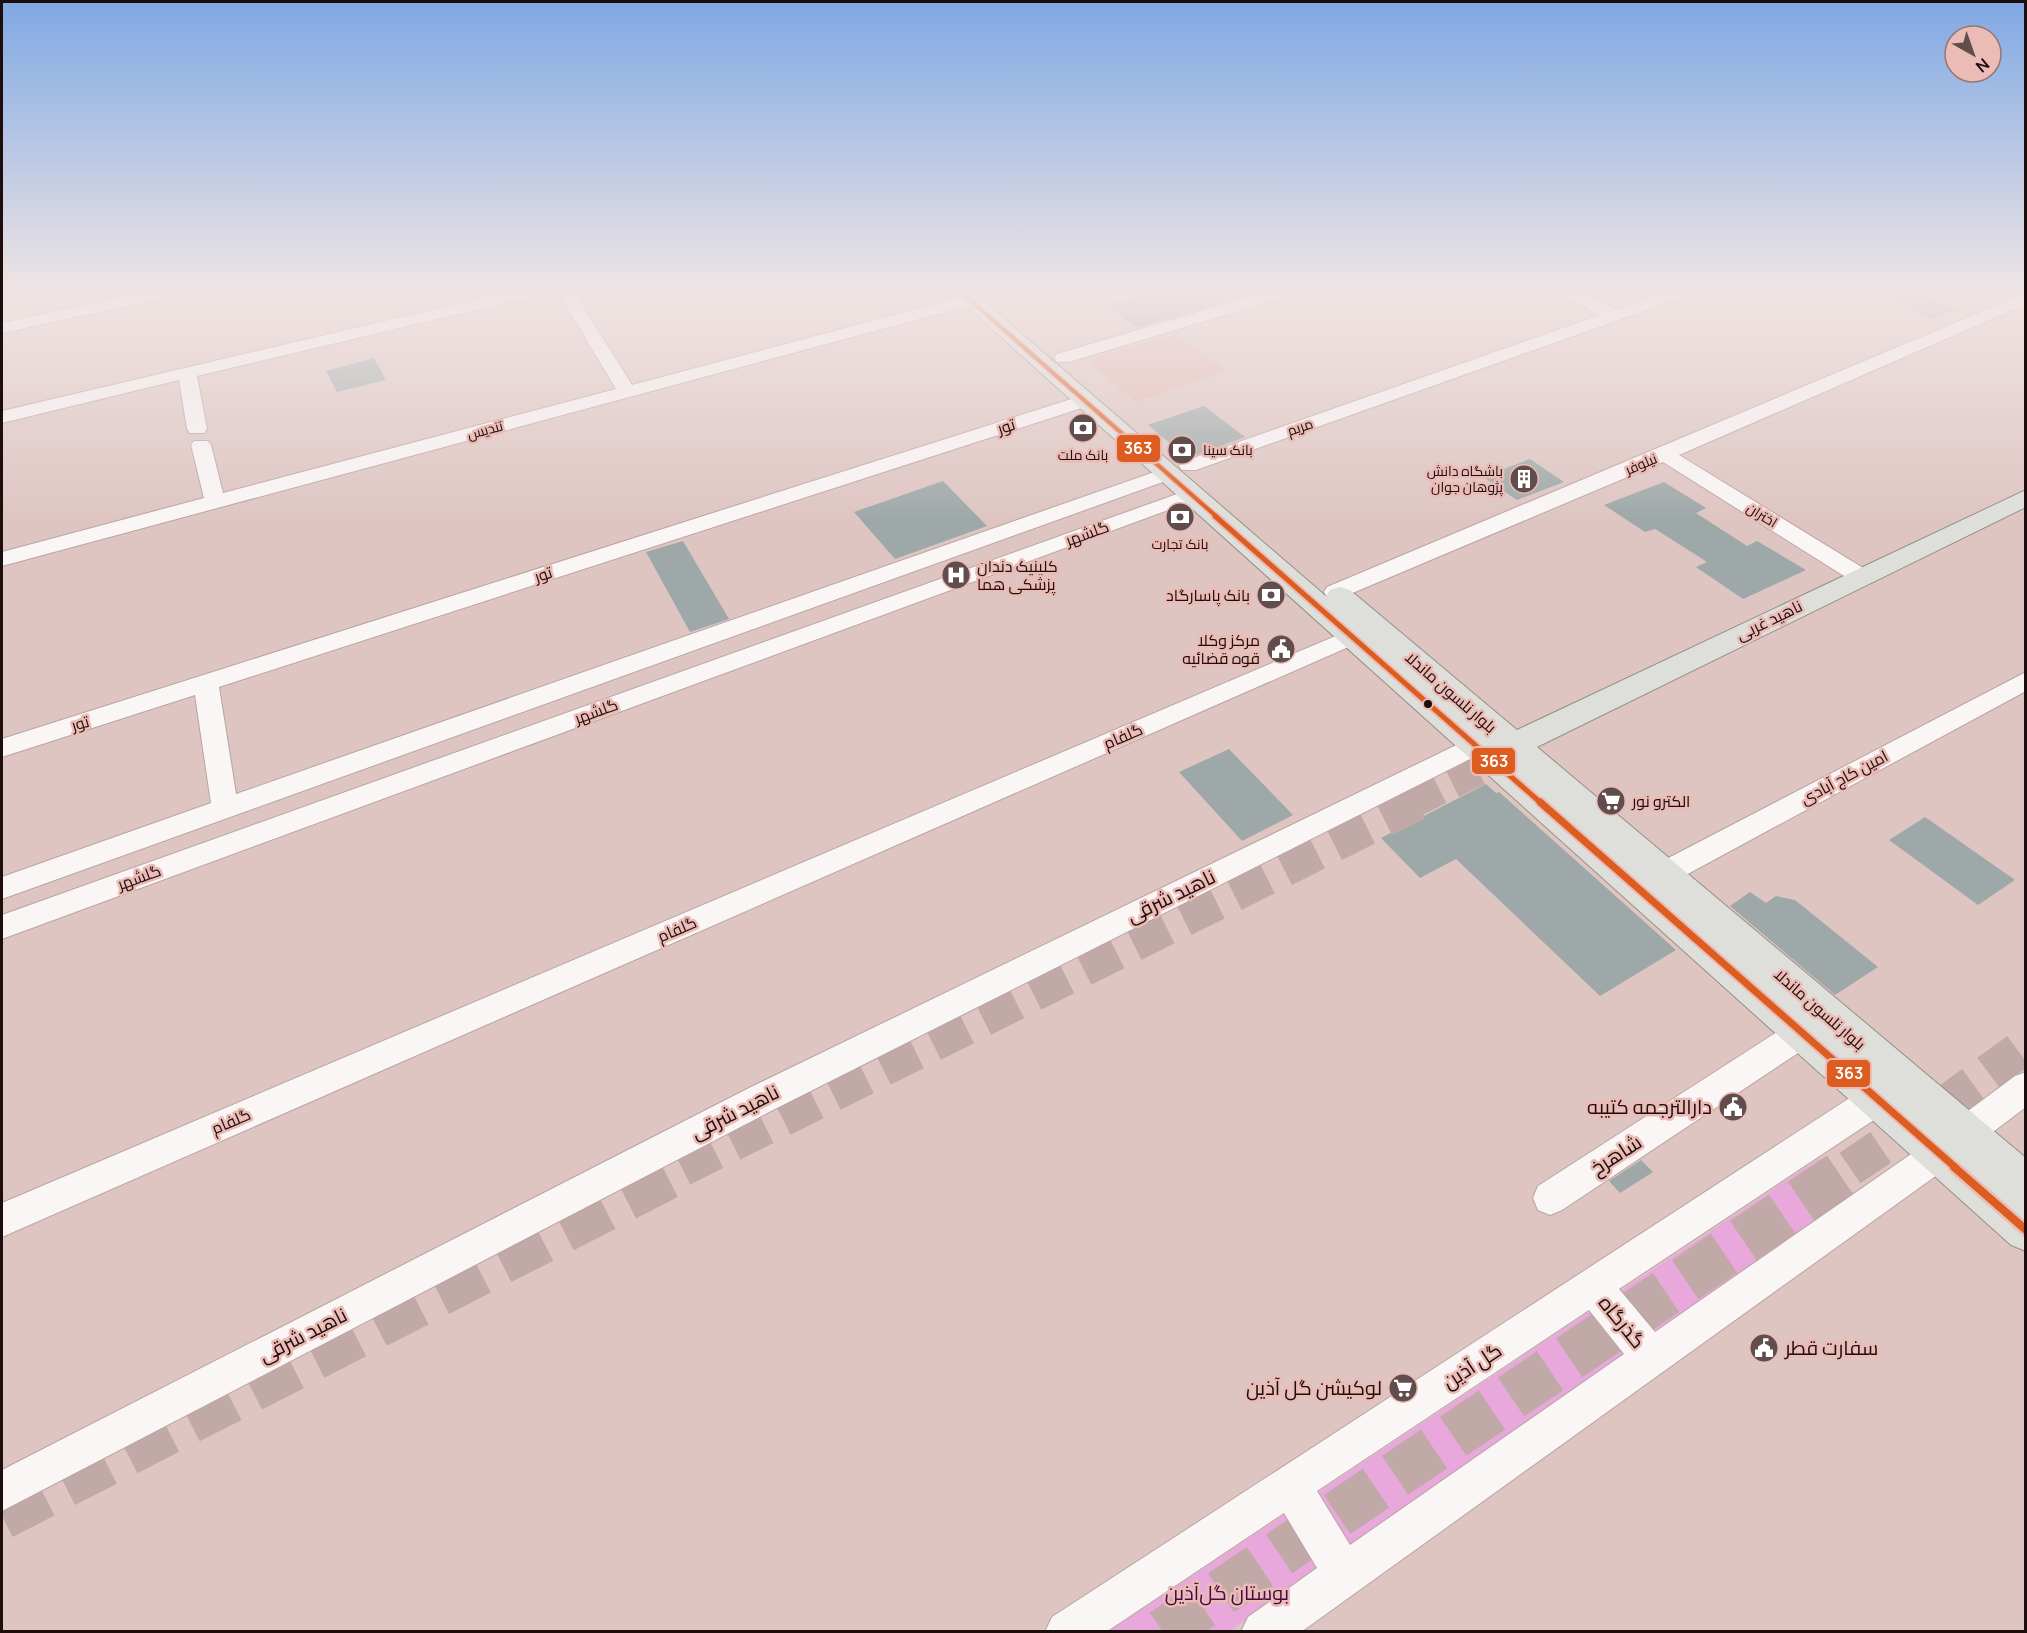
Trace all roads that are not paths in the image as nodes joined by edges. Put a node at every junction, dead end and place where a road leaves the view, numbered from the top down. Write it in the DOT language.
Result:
graph roads {
  1 [pos="211,368"];
  2 [pos="612,368"];
  3 [pos="712,368"];
  4 [pos="1049,368"];
  5 [pos="1073,368"];
  6 [pos="1475,368"];
  7 [pos="1865,368"];
  8 [pos="187,374"];
  9 [pos="627,392"];
  10 [pos="1084,401"];
  11 [pos="2,417"];
  12 [pos="1664,454"];
  13 [pos="1182,478"];
  14 [pos="2025,497"];
  15 [pos="215,502"];
  16 [pos="2,559"];
  17 [pos="914,564"];
  18 [pos="1860,576"];
  19 [pos="934,588"];
  20 [pos="1335,592"];
  21 [pos="1352,637"];
  22 [pos="2025,680"];
  23 [pos="206,684"];
  24 [pos="560,689"];
  25 [pos="573,719"];
  26 [pos="1475,745"];
  27 [pos="1514,746"];
  28 [pos="2,748"];
  29 [pos="252,800"];
  30 [pos="225,809"];
  31 [pos="259,833"];
  32 [pos="1663,874"];
  33 [pos="2,888"];
  34 [pos="2,927"];
  35 [pos="1802,1033"];
  36 [pos="2025,1087"];
  37 [pos="1877,1099"];
  38 [pos="1952,1143"];
  39 [pos="2025,1185"];
  40 [pos="1550,1198"];
  41 [pos="2,1220"];
  42 [pos="2025,1230"];
  43 [pos="1593,1286"];
  44 [pos="1651,1357"];
  45 [pos="1291,1485"];
  46 [pos="2,1491"];
  47 [pos="1344,1574"];
  48 [pos="1067,1632"];
  49 [pos="1263,1632"];
  1 -- 8 [label="street"];
  2 -- 9 [label="street"];
  3 -- 9 [label="street, تندیس"];
  4 -- 10 [label="main road, بلوار نلسون ماندلا"];
  5 -- 13 [label="main road, بلوار نلسون ماندلا"];
  6 -- 13 [label="street, مریم"];
  7 -- 12 [label="street, نیلوفر"];
  8 -- 11 [label="street"];
  8 -- 15 [label="street"];
  9 -- 15 [label="street, تندیس"];
  10 -- 13 [label="main road, بلوار نلسون ماندلا"];
  10 -- 23 [label="street, تور"];
  12 -- 18 [label="street, اختران"];
  12 -- 20 [label="street, نیلوفر"];
  13 -- 17 [label="street, گلشهر"];
  13 -- 19 [label="street, گلشهر"];
  13 -- 20 [label="main road, بلوار نلسون ماندلا"];
  13 -- 21 [label="main road, بلوار نلسون ماندلا"];
  14 -- 18 [label="main road, ناهید غربی"];
  15 -- 16 [label="street, تندیس"];
  17 -- 19 [label="street"];
  17 -- 24 [label="street, گلشهر"];
  18 -- 27 [label="main road, ناهید غربی"];
  19 -- 25 [label="street, گلشهر"];
  20 -- 27 [label="main road, بلوار نلسون ماندلا"];
  21 -- 26 [label="main road, بلوار نلسون ماندلا"];
  21 -- 41 [label="street, گلفام"];
  22 -- 32 [label="street, امین کاج آبادی"];
  23 -- 28 [label="street, تور"];
  23 -- 30 [label="street"];
  24 -- 25 [label="street"];
  24 -- 29 [label="street, گلشهر"];
  25 -- 31 [label="street, گلشهر"];
  26 -- 35 [label="main road, بلوار نلسون ماندلا"];
  26 -- 46 [label="street, ناهید شرقی"];
  27 -- 32 [label="main road, بلوار نلسون ماندلا"];
  29 -- 30 [label="street, گلشهر"];
  29 -- 31 [label="street"];
  30 -- 33 [label="street, گلشهر"];
  31 -- 34 [label="street, گلشهر"];
  32 -- 38 [label="main road, بلوار نلسون ماندلا"];
  35 -- 37 [label="main road, بلوار نلسون ماندلا"];
  35 -- 40 [label="street, شاهرخ"];
  36 -- 38 [label="street"];
  37 -- 38 [label="main road, بلوار نلسون ماندلا"];
  37 -- 43 [label="street, گل آذین"];
  38 -- 39 [label="main road, بلوار نلسون ماندلا"];
  38 -- 42 [label="main road, بلوار نلسون ماندلا"];
  38 -- 44 [label="street"];
  43 -- 44 [label="street, گذرگاه"];
  43 -- 45 [label="street, گل آذین"];
  44 -- 47 [label="street"];
  45 -- 47 [label="street"];
  45 -- 48 [label="street, گل آذین"];
  47 -- 49 [label="street"];
}
